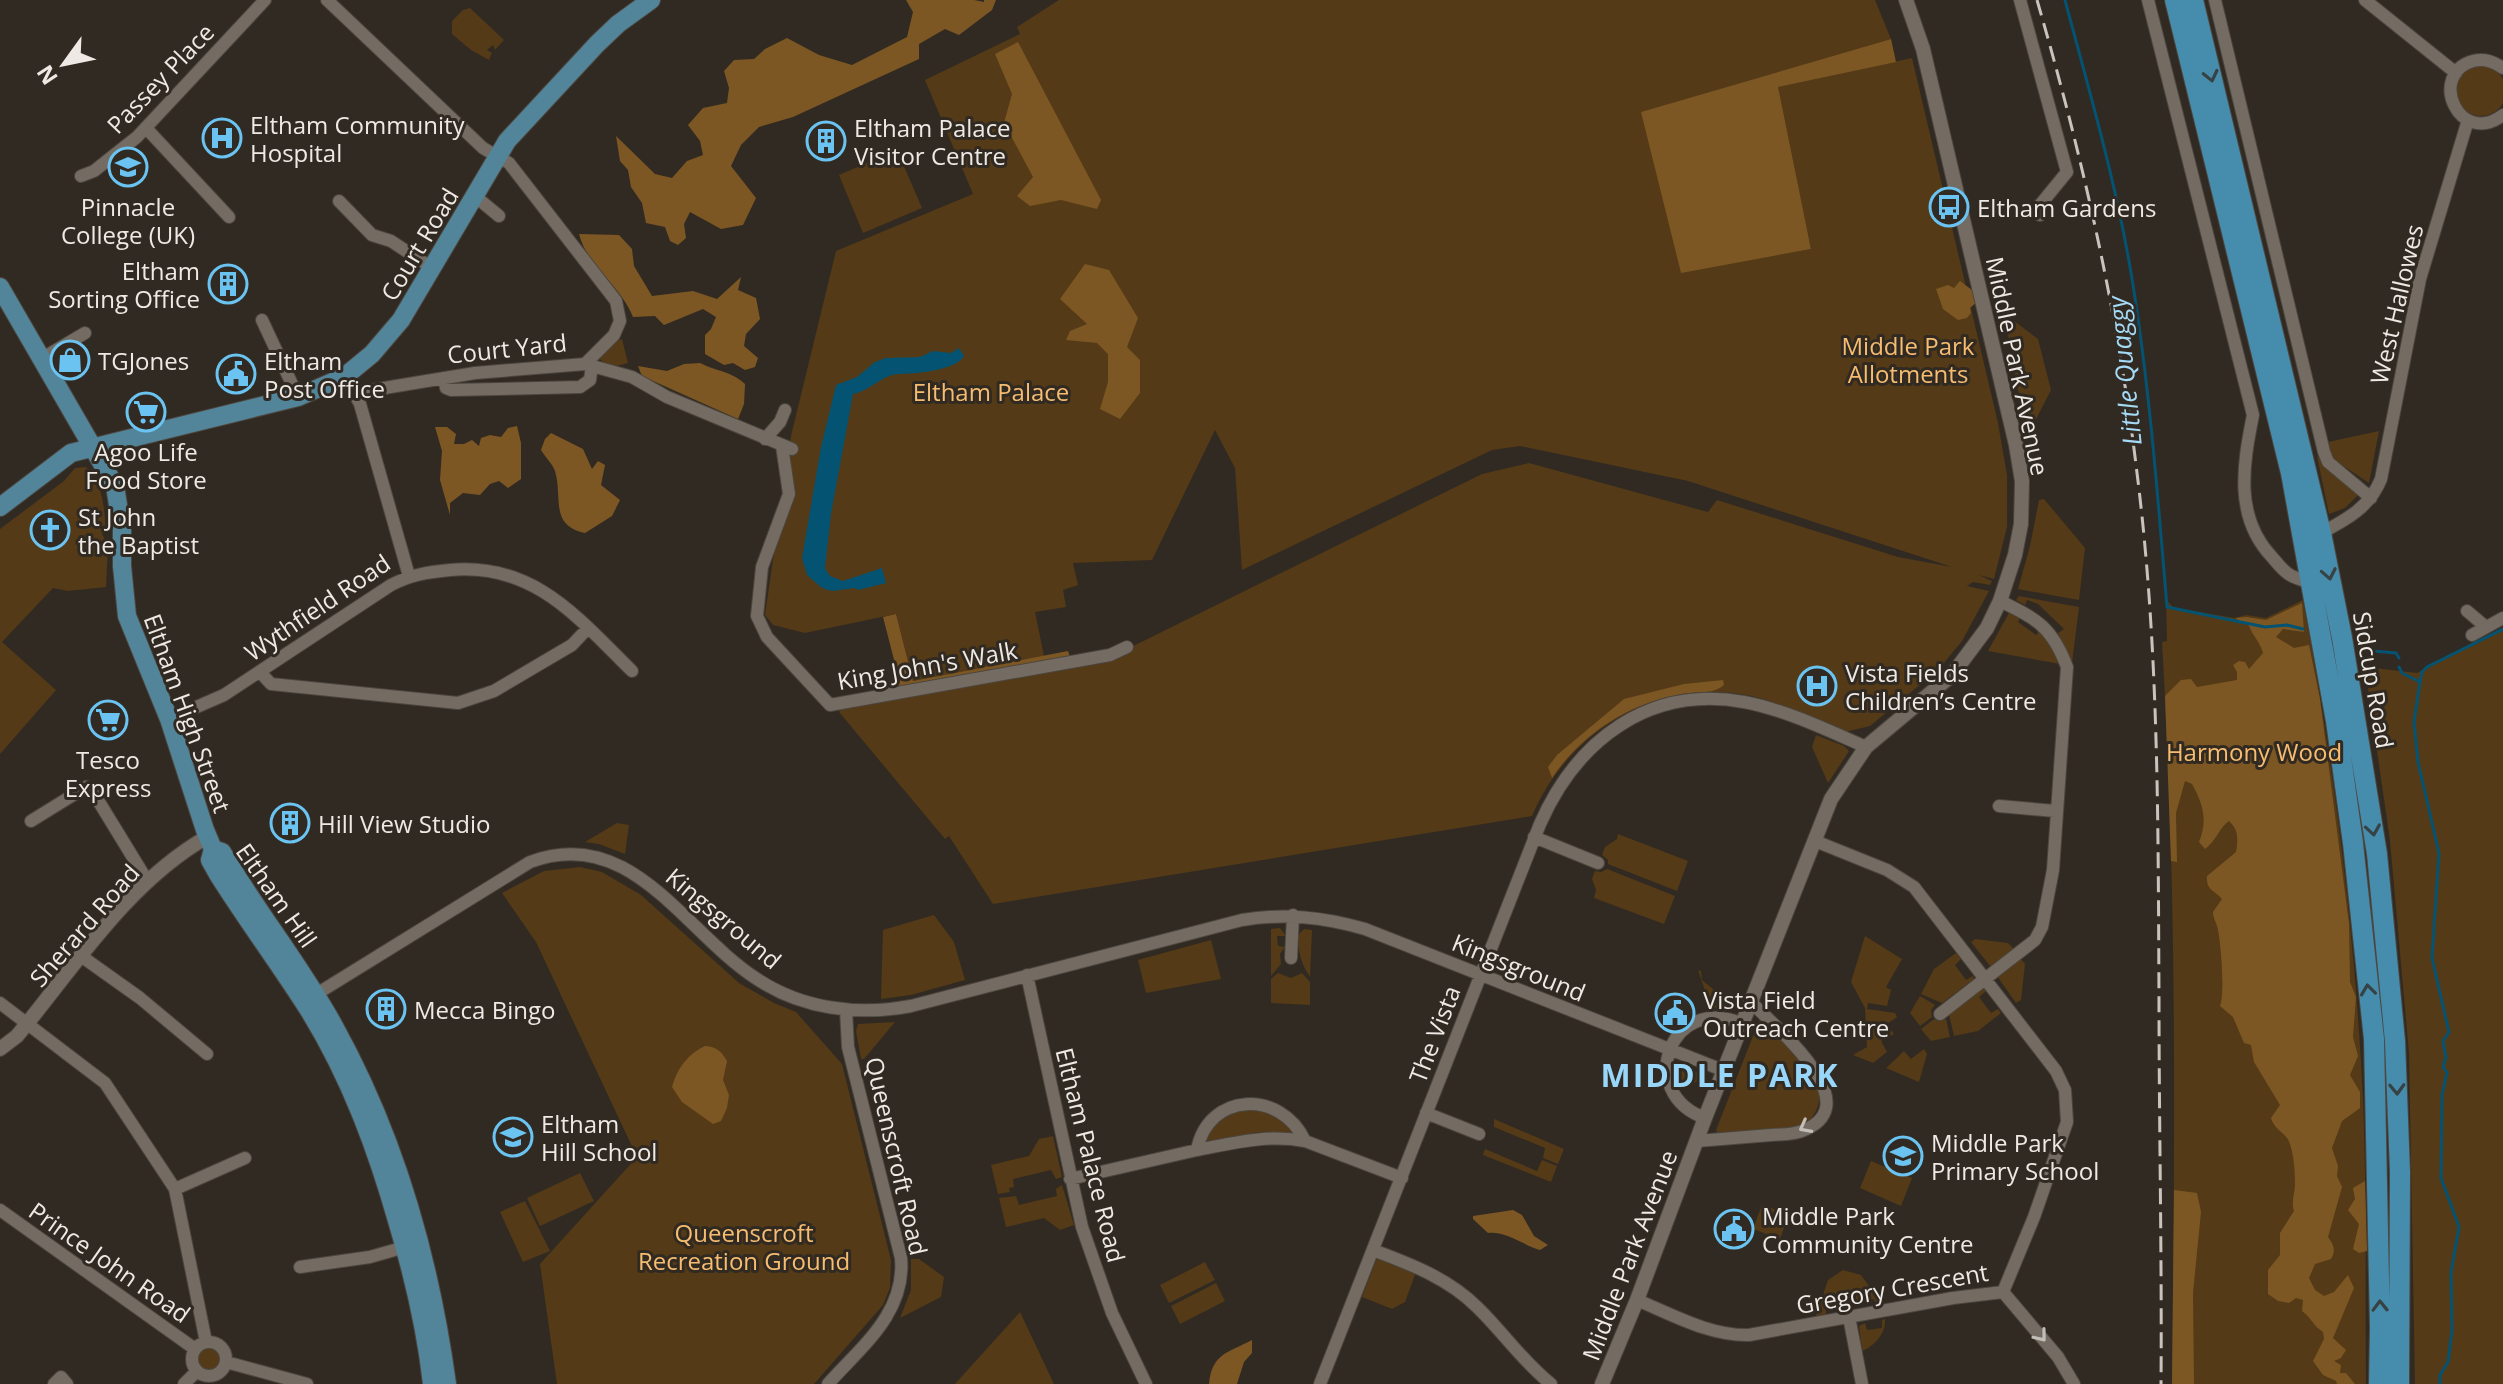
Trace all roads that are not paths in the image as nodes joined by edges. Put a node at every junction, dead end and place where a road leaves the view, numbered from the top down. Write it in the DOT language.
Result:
graph roads {
  1 [pos="265,0"];
  2 [pos="327,0"];
  3 [pos="651,0"];
  4 [pos="1906,0"];
  5 [pos="2020,0"];
  6 [pos="2148,0"];
  7 [pos="2175,0"];
  8 [pos="2193,0"];
  9 [pos="2215,0"];
  10 [pos="2365,0"];
  11 [pos="2501,63"];
  12 [pos="2456,73"];
  13 [pos="2503,115"];
  14 [pos="2468,120"];
  15 [pos="146,128"];
  16 [pos="497,155"];
  17 [pos="81,176"];
  18 [pos="476,197"];
  19 [pos="339,201"];
  20 [pos="2040,215"];
  21 [pos="499,216"];
  22 [pos="229,217"];
  23 [pos="432,268"];
  24 [pos="0,287"];
  25 [pos="262,320"];
  26 [pos="85,333"];
  27 [pos="41,359"];
  28 [pos="589,364"];
  29 [pos="348,374"];
  30 [pos="444,378"];
  31 [pos="354,393"];
  32 [pos="298,397"];
  33 [pos="785,410"];
  34 [pos="765,439"];
  35 [pos="93,447"];
  36 [pos="787,448"];
  37 [pos="2371,498"];
  38 [pos="0,507"];
  39 [pos="2321,533"];
  40 [pos="409,576"];
  41 [pos="2313,584"];
  42 [pos="2000,601"];
  43 [pos="2467,611"];
  44 [pos="2503,618"];
  45 [pos="2486,627"];
  46 [pos="588,628"];
  47 [pos="2472,635"];
  48 [pos="1127,647"];
  49 [pos="632,671"];
  50 [pos="260,672"];
  51 [pos="169,719"];
  52 [pos="1866,747"];
  53 [pos="1999,806"];
  54 [pos="2055,811"];
  55 [pos="31,821"];
  56 [pos="1534,837"];
  57 [pos="1815,841"];
  58 [pos="210,843"];
  59 [pos="1598,863"];
  60 [pos="148,882"];
  61 [pos="1293,915"];
  62 [pos="81,956"];
  63 [pos="1291,958"];
  64 [pos="1027,975"];
  65 [pos="1480,975"];
  66 [pos="1986,978"];
  67 [pos="309,998"];
  68 [pos="0,1003"];
  69 [pos="1752,1003"];
  70 [pos="846,1010"];
  71 [pos="1940,1014"];
  72 [pos="27,1024"];
  73 [pos="1743,1024"];
  74 [pos="0,1049"];
  75 [pos="1670,1049"];
  76 [pos="207,1054"];
  77 [pos="1725,1071"];
  78 [pos="1426,1113"];
  79 [pos="1705,1118"];
  80 [pos="1479,1134"];
  81 [pos="1305,1141"];
  82 [pos="1697,1141"];
  83 [pos="1197,1150"];
  84 [pos="245,1158"];
  85 [pos="1402,1178"];
  86 [pos="1070,1179"];
  87 [pos="175,1189"];
  88 [pos="0,1210"];
  89 [pos="405,1247"];
  90 [pos="1373,1250"];
  91 [pos="300,1267"];
  92 [pos="2003,1292"];
  93 [pos="1637,1300"];
  94 [pos="1849,1317"];
  95 [pos="200,1345"];
  96 [pos="226,1362"];
  97 [pos="197,1371"];
  98 [pos="214,1380"];
  99 [pos="54,1384"];
  100 [pos="67,1384"];
  101 [pos="184,1384"];
  102 [pos="307,1384"];
  103 [pos="432,1384"];
  104 [pos="447,1384"];
  105 [pos="828,1384"];
  106 [pos="1146,1384"];
  107 [pos="1320,1384"];
  108 [pos="1551,1384"];
  109 [pos="1602,1384"];
  110 [pos="1862,1384"];
  111 [pos="2074,1384"];
  112 [pos="2379,1384"];
  113 [pos="2399,1384"];
  1 -- 15 [label="street, Passey Place"];
  2 -- 16 [label="street"];
  3 -- 16 [label="main road, Court Road"];
  4 -- 42 [label="street, Middle Park Avenue"];
  5 -- 20 [label="street"];
  6 -- 41 [label="street"];
  7 -- 41 [label="highway, Sidcup Road"];
  8 -- 39 [label="highway, Sidcup Road, one-way"];
  9 -- 37 [label="street"];
  10 -- 12 [label="street"];
  11 -- 12 [label="street"];
  12 -- 14 [label="street"];
  13 -- 14 [label="street"];
  14 -- 37 [label="street, West Hallowes"];
  15 -- 17 [label="street, Passey Place"];
  15 -- 22 [label="street"];
  16 -- 18 [label="main road, Court Road"];
  16 -- 28 [label="street"];
  18 -- 21 [label="street"];
  18 -- 23 [label="main road, Court Road"];
  19 -- 23 [label="street"];
  23 -- 29 [label="main road, Court Road"];
  24 -- 27 [label="main road, Eltham High Street"];
  25 -- 32 [label="street"];
  26 -- 27 [label="street"];
  27 -- 35 [label="main road, Eltham High Street"];
  28 -- 30 [label="street, Court Yard"];
  28 -- 30 [label="street"];
  28 -- 34 [label="street, Court Yard"];
  29 -- 31 [label="street"];
  29 -- 32 [label="main road"];
  30 -- 31 [label="street, Court Yard"];
  31 -- 40 [label="street, Wythfield Road"];
  32 -- 35 [label="main road"];
  33 -- 34 [label="street"];
  34 -- 36 [label="street, Court Yard"];
  35 -- 38 [label="main road"];
  35 -- 51 [label="main road, Eltham High Street"];
  36 -- 48 [label="street, King John's Walk"];
  37 -- 39 [label="street"];
  39 -- 113 [label="highway, Sidcup Road, one-way"];
  40 -- 46 [label="street"];
  40 -- 50 [label="street, Wythfield Road"];
  112 -- 41 [label="highway, Sidcup Road, one-way"];
  42 -- 52 [label="street, Middle Park Avenue"];
  42 -- 54 [label="street"];
  43 -- 45 [label="street"];
  44 -- 45 [label="street"];
  45 -- 47 [label="street"];
  46 -- 49 [label="street"];
  46 -- 50 [label="street"];
  50 -- 51 [label="street, Wythfield Road"];
  51 -- 58 [label="main road, Eltham High Street"];
  52 -- 56 [label="street, The Vista"];
  52 -- 57 [label="street, Middle Park Avenue"];
  53 -- 54 [label="street"];
  54 -- 66 [label="street"];
  55 -- 60 [label="street"];
  56 -- 59 [label="street"];
  56 -- 65 [label="street, The Vista"];
  57 -- 66 [label="street, Gregory Crescent"];
  57 -- 69 [label="street, Middle Park Avenue"];
  58 -- 60 [label="street, Sherard Road"];
  58 -- 67 [label="main road, Eltham Hill"];
  60 -- 62 [label="street, Sherard Road"];
  61 -- 63 [label="street"];
  61 -- 64 [label="street, Kingsground"];
  61 -- 65 [label="street, Kingsground"];
  62 -- 72 [label="street, Sherard Road"];
  62 -- 76 [label="street"];
  64 -- 70 [label="street, Kingsground"];
  64 -- 86 [label="street, Eltham Palace Road"];
  65 -- 75 [label="street, Kingsground"];
  65 -- 78 [label="street, The Vista"];
  66 -- 71 [label="street"];
  66 -- 92 [label="street, Gregory Crescent"];
  67 -- 70 [label="street, Kingsground"];
  67 -- 89 [label="main road, Eltham Hill"];
  67 -- 104 [label="main road, Eltham Hill"];
  68 -- 72 [label="street"];
  69 -- 73 [label="street, Middle Park Avenue"];
  69 -- 82 [label="street, Middle Park Avenue, one-way"];
  70 -- 105 [label="street, Queenscroft Road"];
  72 -- 74 [label="street, Sherard Road"];
  72 -- 87 [label="street"];
  73 -- 75 [label="street"];
  73 -- 77 [label="street, Middle Park Avenue"];
  75 -- 77 [label="street, Kingsground"];
  75 -- 79 [label="street"];
  77 -- 79 [label="street, Middle Park Avenue"];
  78 -- 80 [label="street, The Vista"];
  78 -- 85 [label="street, The Vista"];
  79 -- 82 [label="street, Middle Park Avenue"];
  81 -- 83 [label="street"];
  81 -- 83 [label="street"];
  81 -- 85 [label="street"];
  82 -- 93 [label="street, Middle Park Avenue"];
  83 -- 86 [label="street"];
  84 -- 87 [label="street"];
  85 -- 90 [label="street, The Vista"];
  86 -- 106 [label="street, Eltham Palace Road"];
  87 -- 95 [label="street"];
  88 -- 95 [label="street, Prince John Road"];
  89 -- 91 [label="street"];
  89 -- 103 [label="main road, Eltham Hill"];
  90 -- 107 [label="street, The Vista"];
  90 -- 108 [label="street"];
  92 -- 94 [label="street, Gregory Crescent"];
  92 -- 111 [label="street, one-way"];
  93 -- 94 [label="street, Gregory Crescent"];
  93 -- 109 [label="street, Middle Park Avenue"];
  94 -- 110 [label="street"];
  95 -- 96 [label="street, Prince John Road"];
  95 -- 97 [label="street, Prince John Road"];
  96 -- 98 [label="street"];
  96 -- 102 [label="street, Prince John Road"];
  97 -- 98 [label="street"];
  97 -- 101 [label="street"];
  99 -- 100 [label="street"];
}
